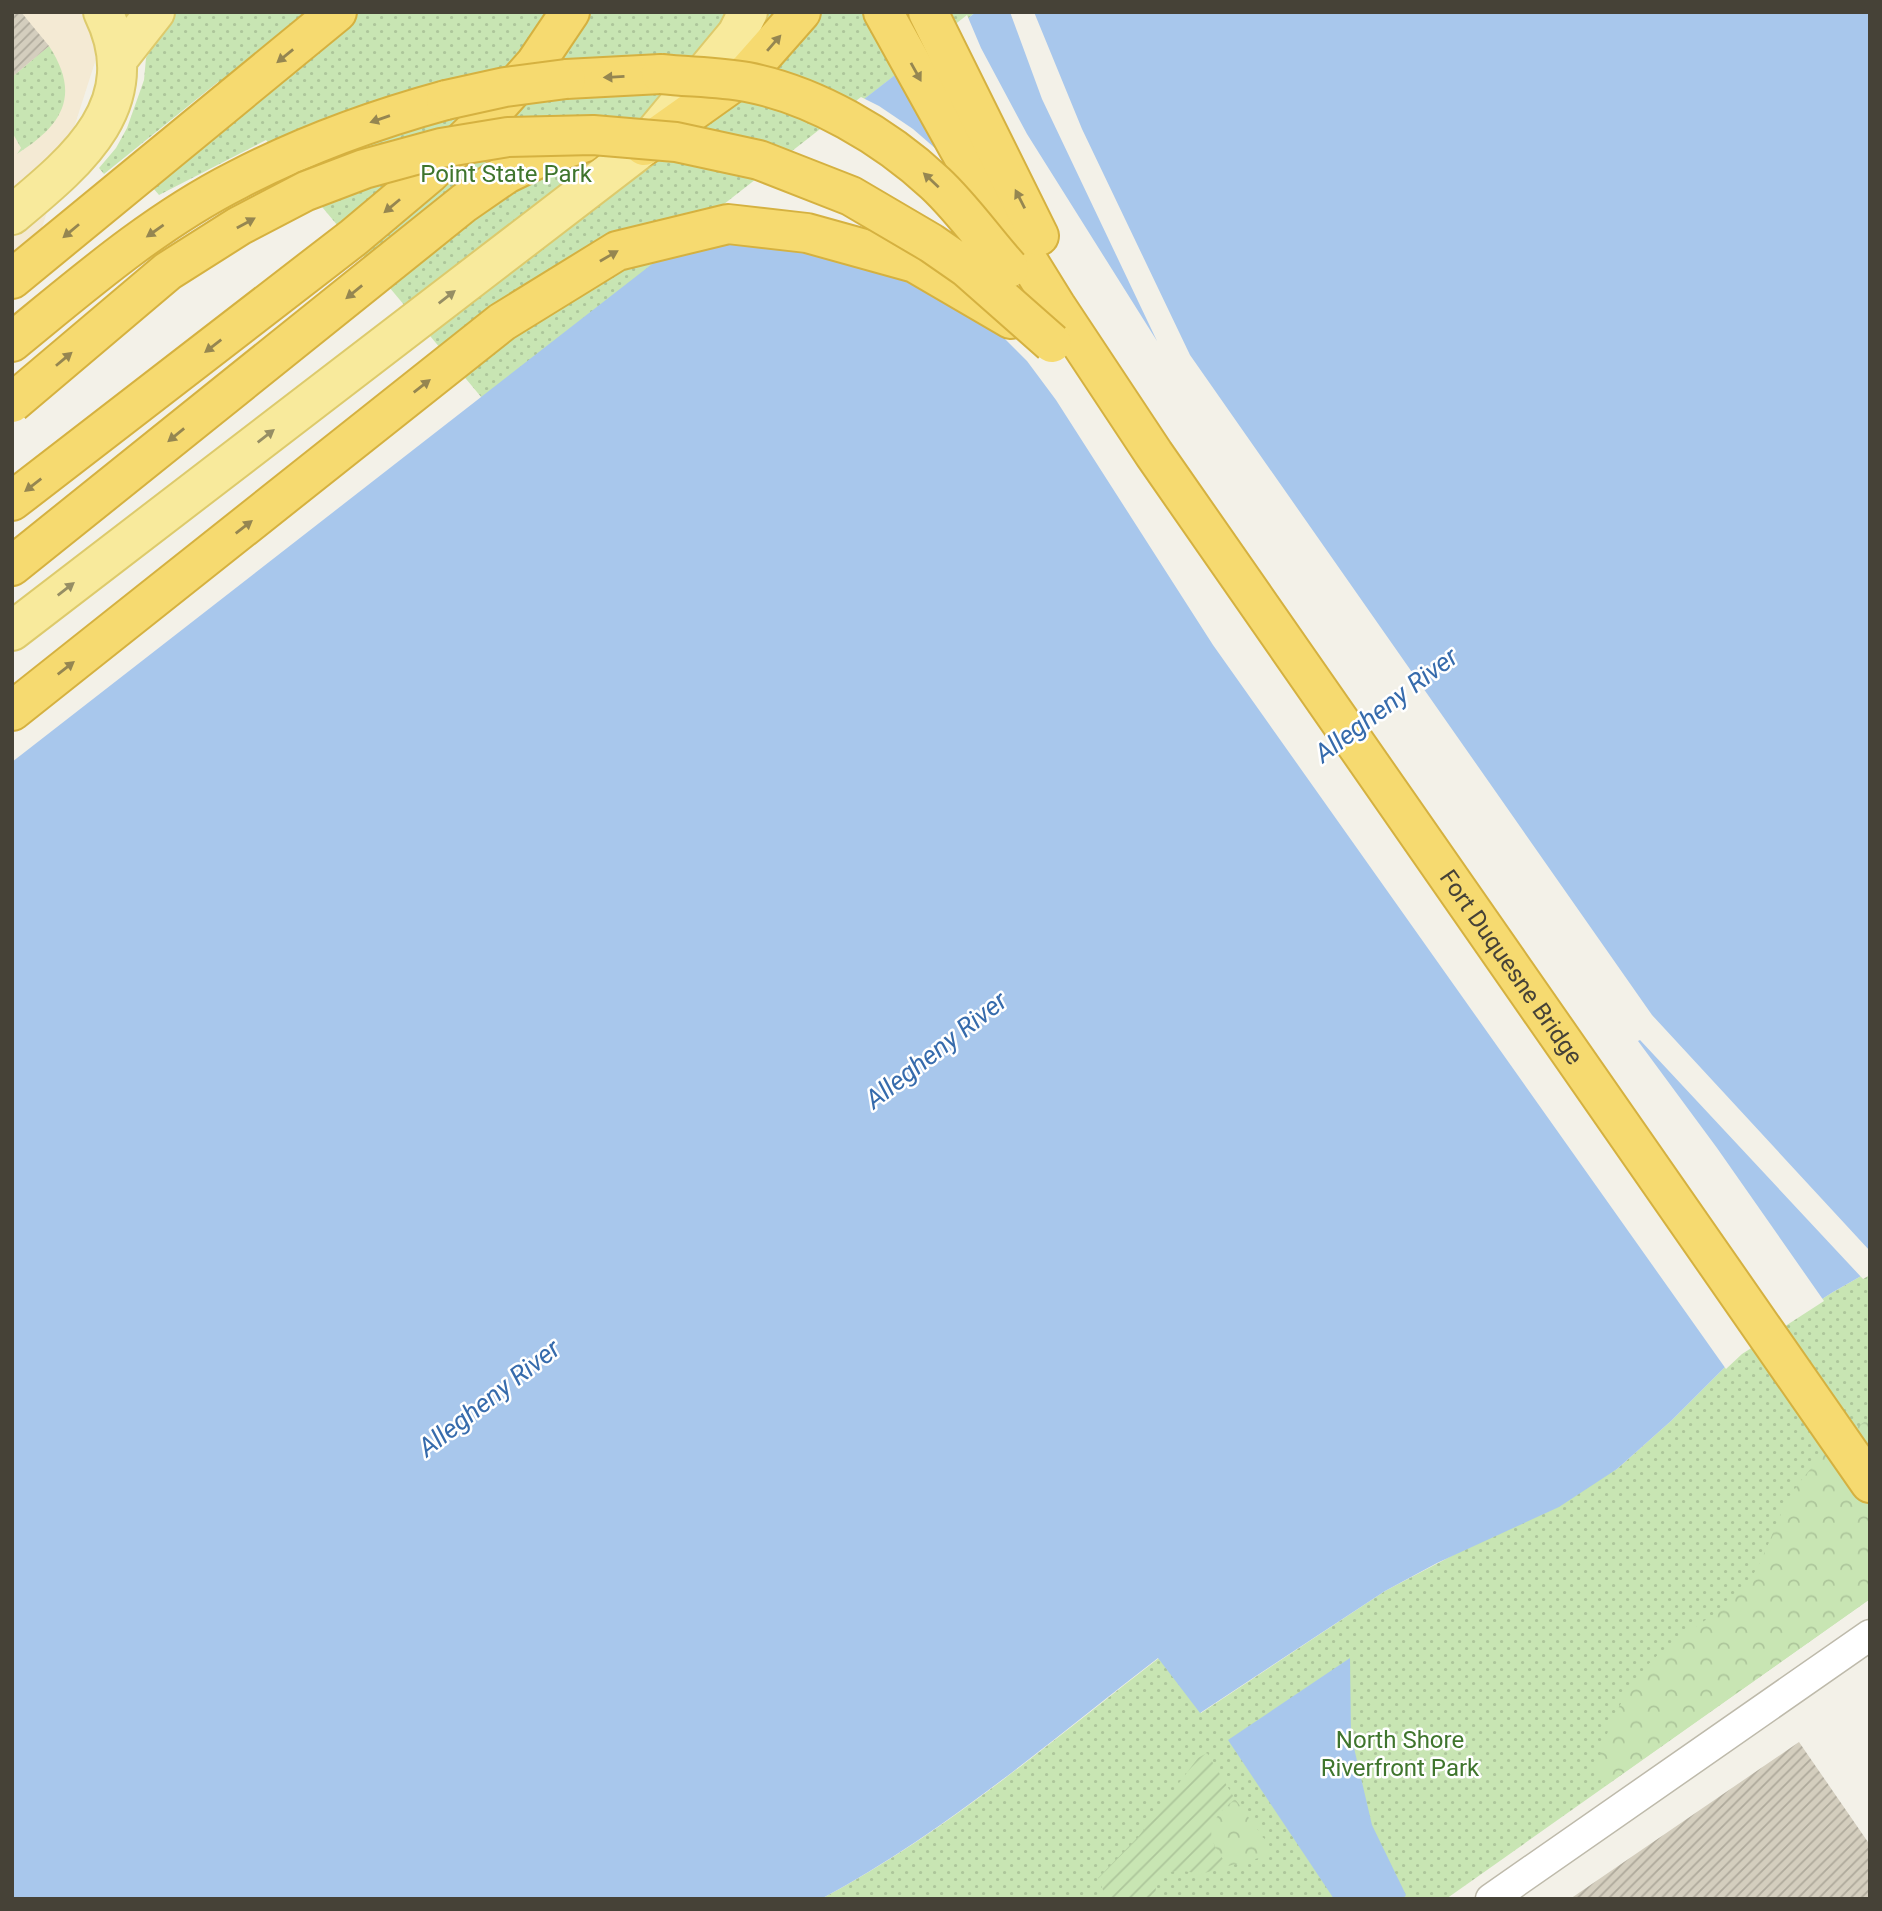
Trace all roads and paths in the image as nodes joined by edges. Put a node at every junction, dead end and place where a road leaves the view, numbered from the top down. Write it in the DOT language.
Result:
graph roads {
  1 [pos="103,12"];
  2 [pos="155,12"];
  3 [pos="337,12"];
  4 [pos="570,12"];
  5 [pos="748,12"];
  6 [pos="801,12"];
  7 [pos="883,12"];
  8 [pos="928,12"];
  9 [pos="118,59"];
  10 [pos="644,146"];
  11 [pos="12,215"];
  12 [pos="1009,268"];
  13 [pos="12,279"];
  14 [pos="12,342"];
  15 [pos="1052,343"];
  16 [pos="12,403"];
  17 [pos="1155,454"];
  18 [pos="12,501"];
  19 [pos="12,566"];
  20 [pos="12,631"];
  21 [pos="12,710"];
  22 [pos="1870,1482"];
  23 [pos="1870,1635"];
  24 [pos="1491,1899"];
  1 -- 9 [label="main road"];
  2 -- 9 [label="main road"];
  3 -- 13 [label="highway, one-way"];
  4 -- 18 [label="highway, one-way"];
  5 -- 10 [label="main road"];
  10 -- 6 [label="highway, one-way"];
  7 -- 17 [label="highway, one-way"];
  17 -- 8 [label="highway, one-way"];
  9 -- 11 [label="main road"];
  20 -- 10 [label="main road, one-way"];
  12 -- 14 [label="highway, one-way, bridge"];
  12 -- 17 [label="highway"];
  12 -- 19 [label="highway, one-way, bridge"];
  16 -- 15 [label="highway, one-way, bridge"];
  15 -- 17 [label="highway"];
  21 -- 15 [label="highway, one-way, bridge"];
  17 -- 22 [label="highway, Fort Duquesne Bridge"];
  23 -- 24 [label="street"];
}
